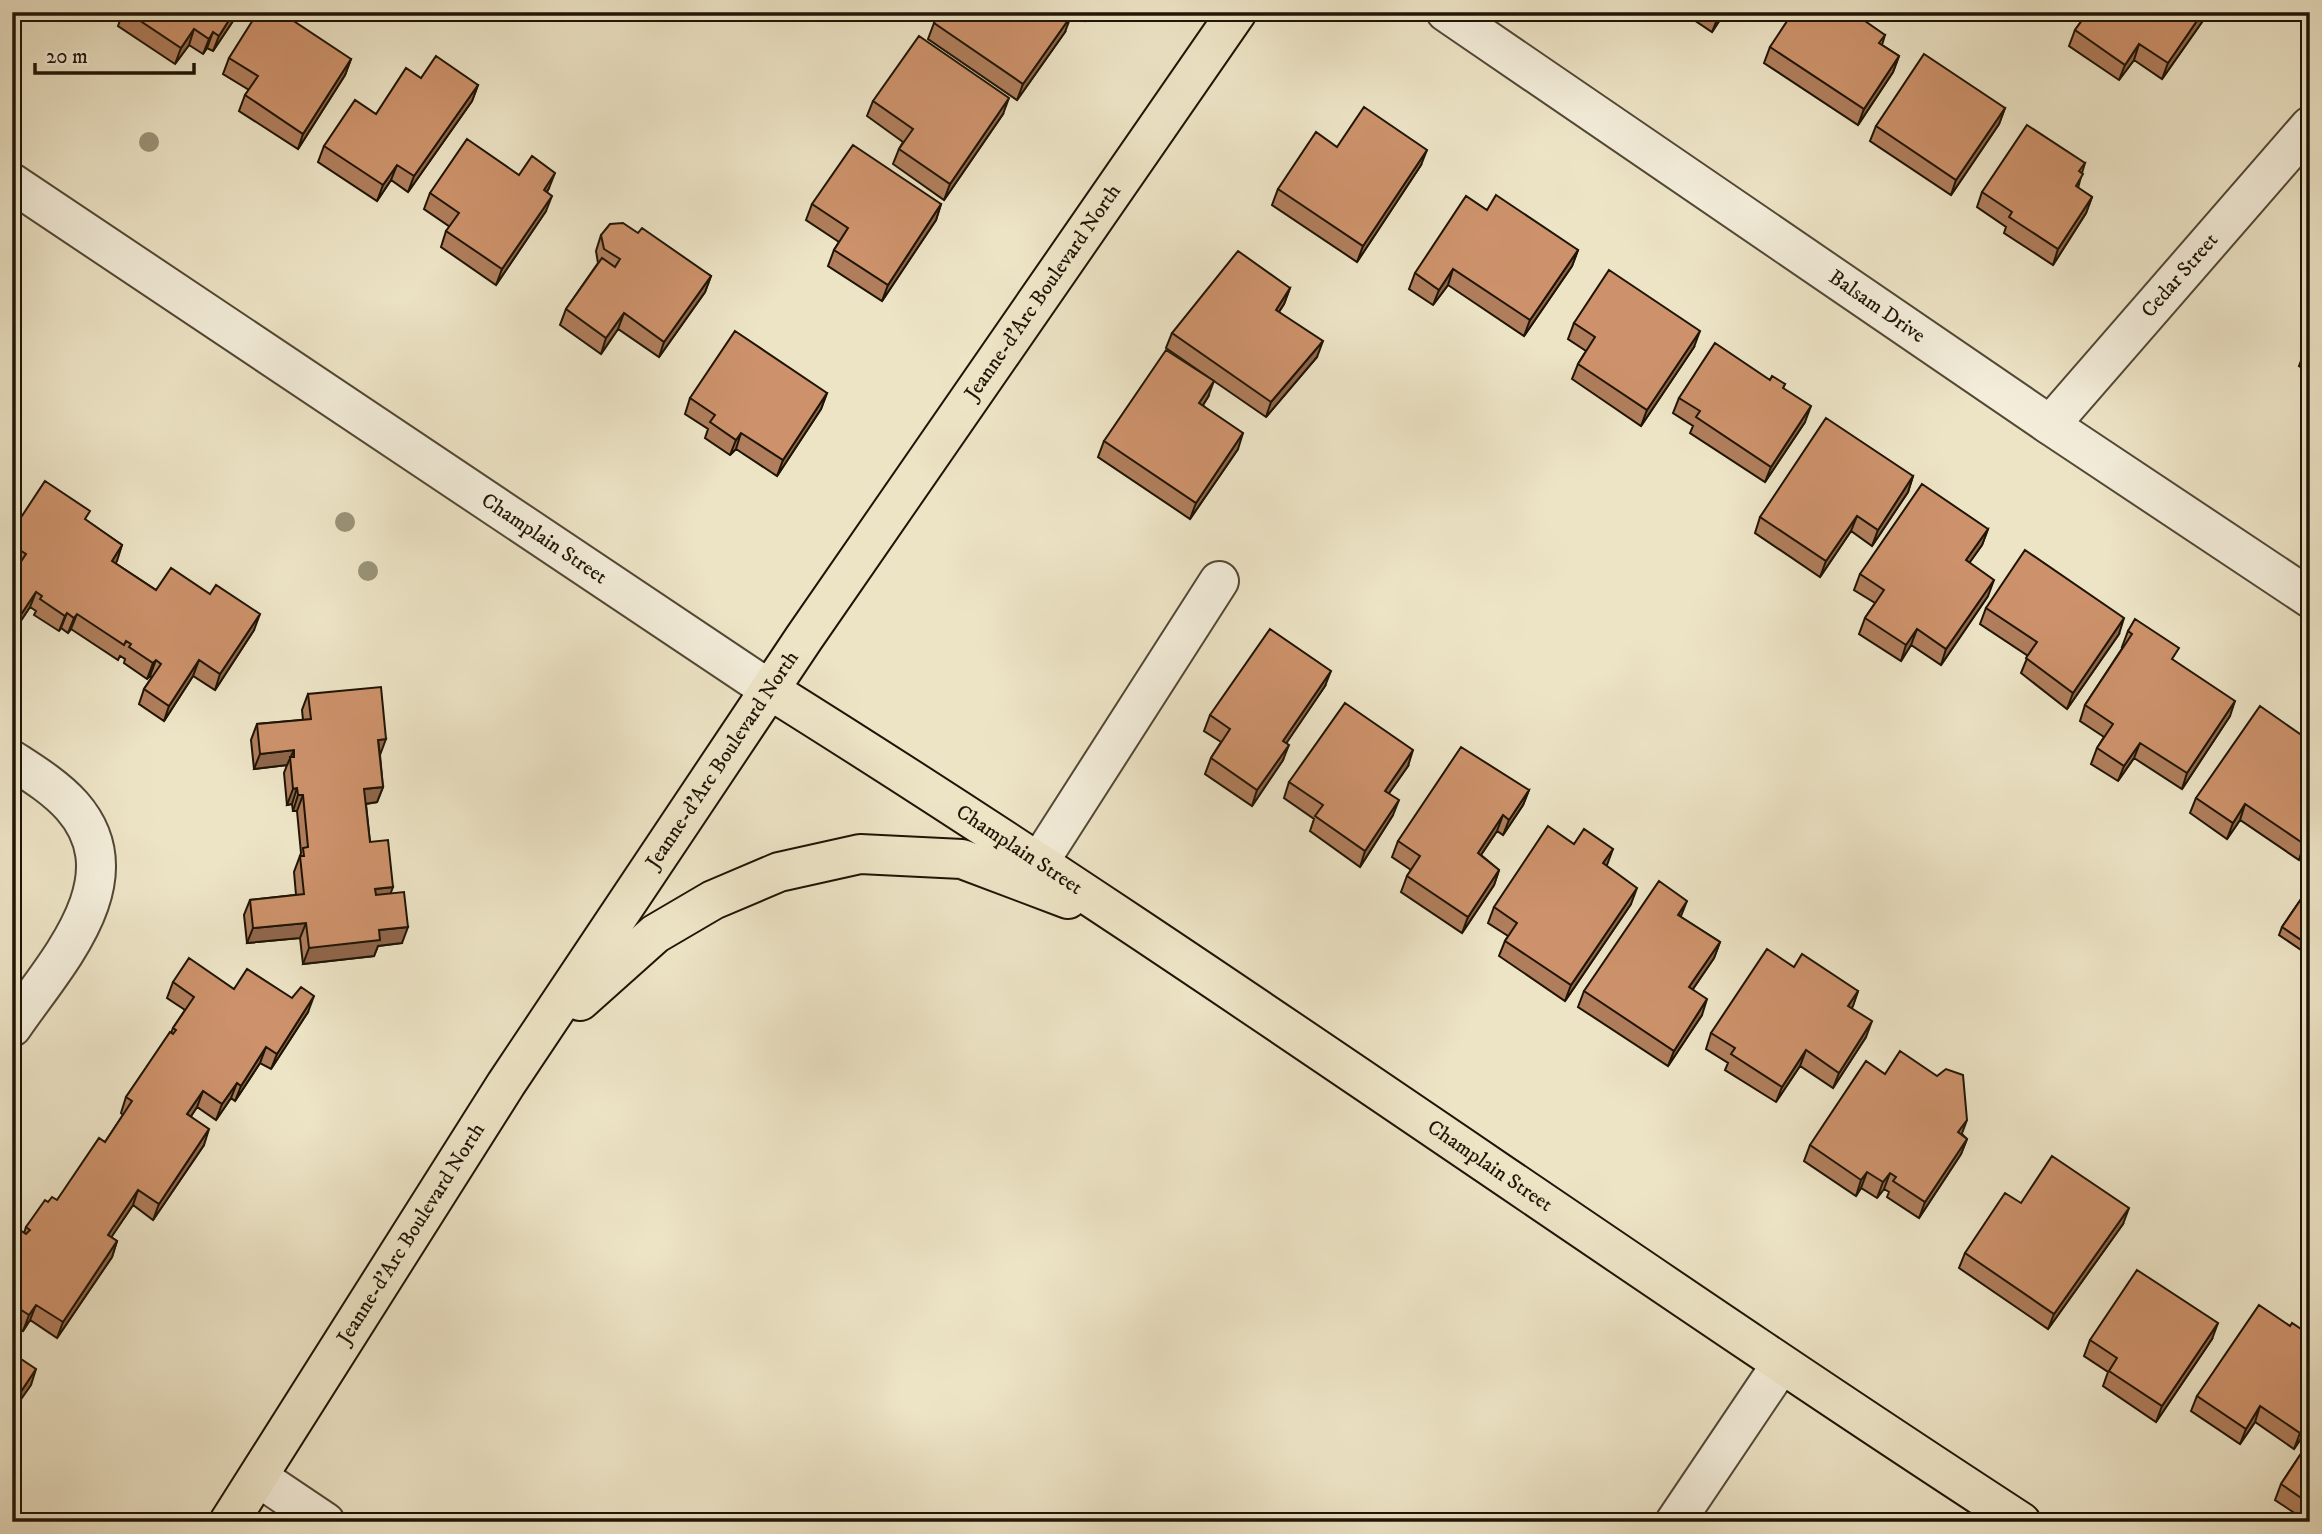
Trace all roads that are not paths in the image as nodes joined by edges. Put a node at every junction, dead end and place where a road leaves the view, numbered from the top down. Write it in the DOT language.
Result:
graph roads {
  1 [pos="1237,12"];
  2 [pos="1446,12"];
  3 [pos="2310,126"];
  4 [pos="12,183"];
  5 [pos="2050,425"];
  6 [pos="1219,581"];
  7 [pos="2310,598"];
  8 [pos="770,690"];
  9 [pos="12,760"];
  10 [pos="1039,862"];
  11 [pos="1125,922"];
  12 [pos="12,1027"];
  13 [pos="506,1084"];
  14 [pos="1780,1366"];
  15 [pos="258,1476"];
  16 [pos="229,1522"];
  17 [pos="325,1522"];
  18 [pos="1675,1522"];
  19 [pos="2021,1522"];
  1 -- 8 [label="main road, Jeanne-d'Arc Boulevard North"];
  2 -- 5 [label="street, Balsam Drive"];
  3 -- 5 [label="street, Cedar Street"];
  4 -- 8 [label="street, Champlain Street"];
  5 -- 7 [label="street, Balsam Drive"];
  6 -- 10 [label="street"];
  8 -- 10 [label="main road, Champlain Street"];
  8 -- 13 [label="main road, Jeanne-d'Arc Boulevard North"];
  9 -- 12 [label="street"];
  10 -- 11 [label="main road, Champlain Street"];
  11 -- 13 [label="main road"];
  11 -- 14 [label="main road, Champlain Street"];
  13 -- 15 [label="main road, Jeanne-d'Arc Boulevard North"];
  14 -- 18 [label="street"];
  14 -- 19 [label="main road, Champlain Street"];
  15 -- 16 [label="main road, Jeanne-d'Arc Boulevard North"];
  15 -- 17 [label="street"];
}
